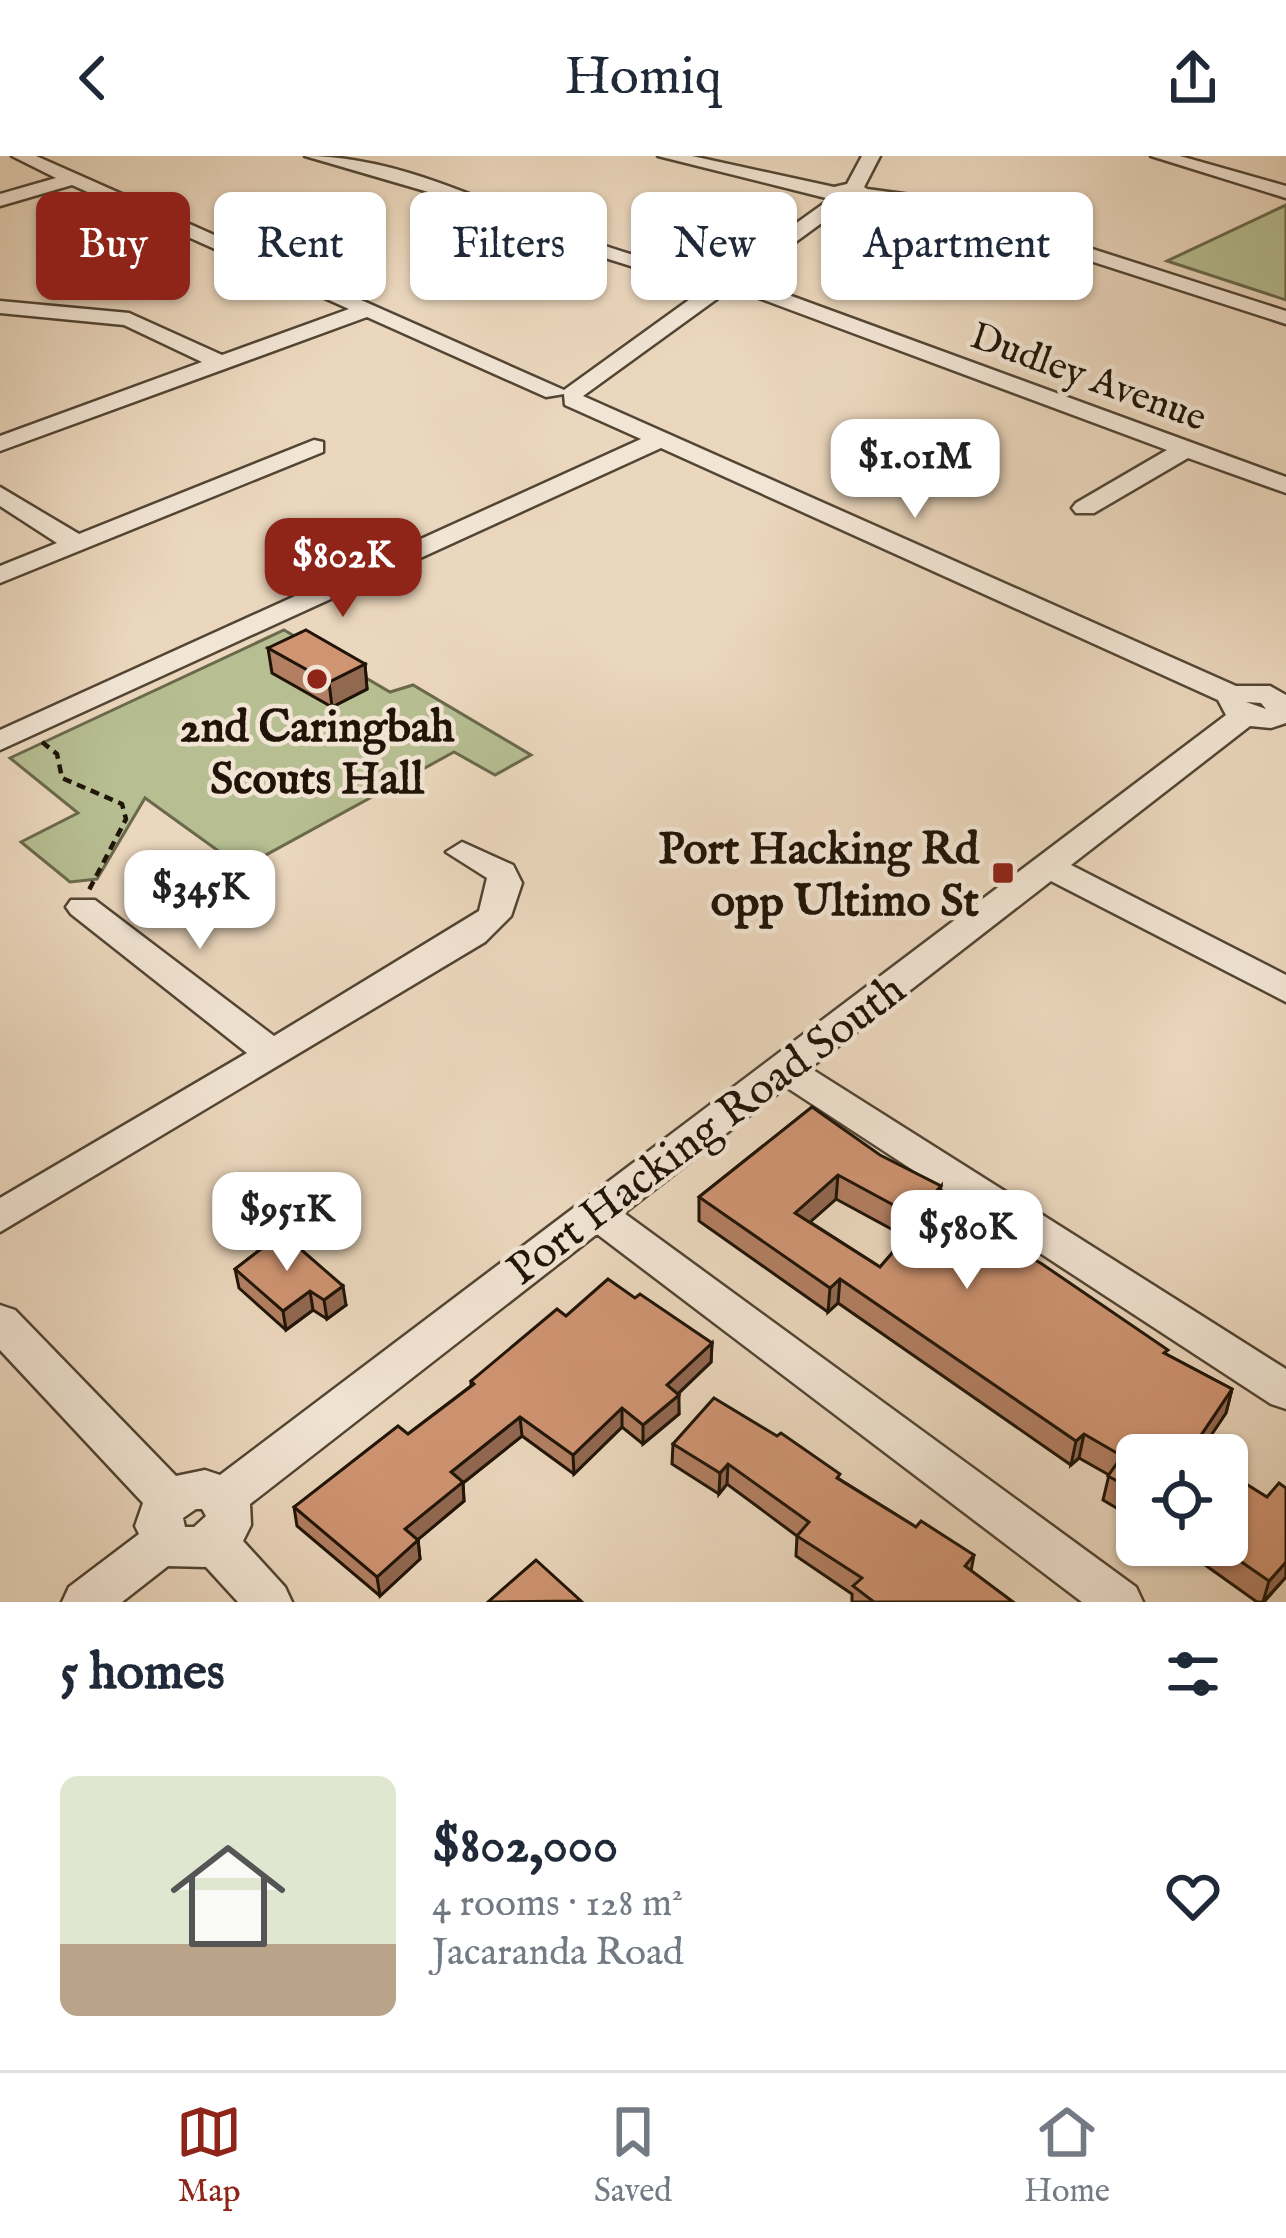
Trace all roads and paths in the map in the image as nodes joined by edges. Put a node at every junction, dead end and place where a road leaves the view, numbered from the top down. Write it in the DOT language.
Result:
graph roads {
  1 [pos="20,156"];
  2 [pos="314,156"];
  3 [pos="667,156"];
  4 [pos="871,156"];
  5 [pos="1160,156"];
  6 [pos="73,179"];
  7 [pos="838,192"];
  8 [pos="849,192"];
  9 [pos="1286,192"];
  10 [pos="0,200"];
  11 [pos="821,214"];
  12 [pos="797,232"];
  13 [pos="1093,256"];
  14 [pos="631,258"];
  15 [pos="705,300"];
  16 [pos="769,300"];
  17 [pos="0,307"];
  18 [pos="364,311"];
  19 [pos="1286,318"];
  20 [pos="221,363"];
  21 [pos="567,394"];
  22 [pos="660,440"];
  23 [pos="0,444"];
  24 [pos="314,447"];
  25 [pos="1186,449"];
  26 [pos="1286,486"];
  27 [pos="0,495"];
  28 [pos="1085,508"];
  29 [pos="77,544"];
  30 [pos="0,575"];
  31 [pos="1266,705"];
  32 [pos="13,735"];
  33 [pos="462,852"];
  34 [pos="1048,866"];
  35 [pos="83,907"];
  36 [pos="1286,990"];
  37 [pos="274,1055"];
  38 [pos="783,1068"];
  39 [pos="595,1212"];
  40 [pos="0,1217"];
  41 [pos="0,1322"];
  42 [pos="1286,1391"];
  43 [pos="219,1520"];
  44 [pos="167,1521"];
  45 [pos="86,1602"];
  46 [pos="268,1602"];
  47 [pos="1119,1602"];
  1 -- 6 [label="street"];
  2 -- 14 [label="street, Dudley Avenue"];
  3 -- 7 [label="street"];
  4 -- 8 [label="street"];
  5 -- 9 [label="street"];
  6 -- 10 [label="street"];
  6 -- 18 [label="street"];
  11 -- 12 [label="street"];
  13 -- 19 [label="street"];
  15 -- 21 [label="street"];
  16 -- 25 [label="street, Dudley Avenue"];
  17 -- 20 [label="street"];
  18 -- 20 [label="street"];
  18 -- 21 [label="street"];
  20 -- 23 [label="street"];
  21 -- 22 [label="street"];
  22 -- 31 [label="street"];
  22 -- 32 [label="street"];
  24 -- 29 [label="street"];
  25 -- 26 [label="street, Dudley Avenue"];
  25 -- 28 [label="street"];
  27 -- 29 [label="street"];
  29 -- 30 [label="street"];
  31 -- 34 [label="street, Port Hacking Road South"];
  32 -- 35 [label="path"];
  33 -- 37 [label="street"];
  34 -- 36 [label="street"];
  34 -- 38 [label="street, Port Hacking Road South"];
  35 -- 37 [label="street"];
  37 -- 40 [label="street"];
  38 -- 39 [label="street, Port Hacking Road South"];
  38 -- 42 [label="street"];
  39 -- 43 [label="street, Port Hacking Road South"];
  39 -- 47 [label="street"];
  41 -- 44 [label="street"];
  43 -- 44 [label="street"];
  43 -- 46 [label="street"];
  44 -- 45 [label="street"];
}
